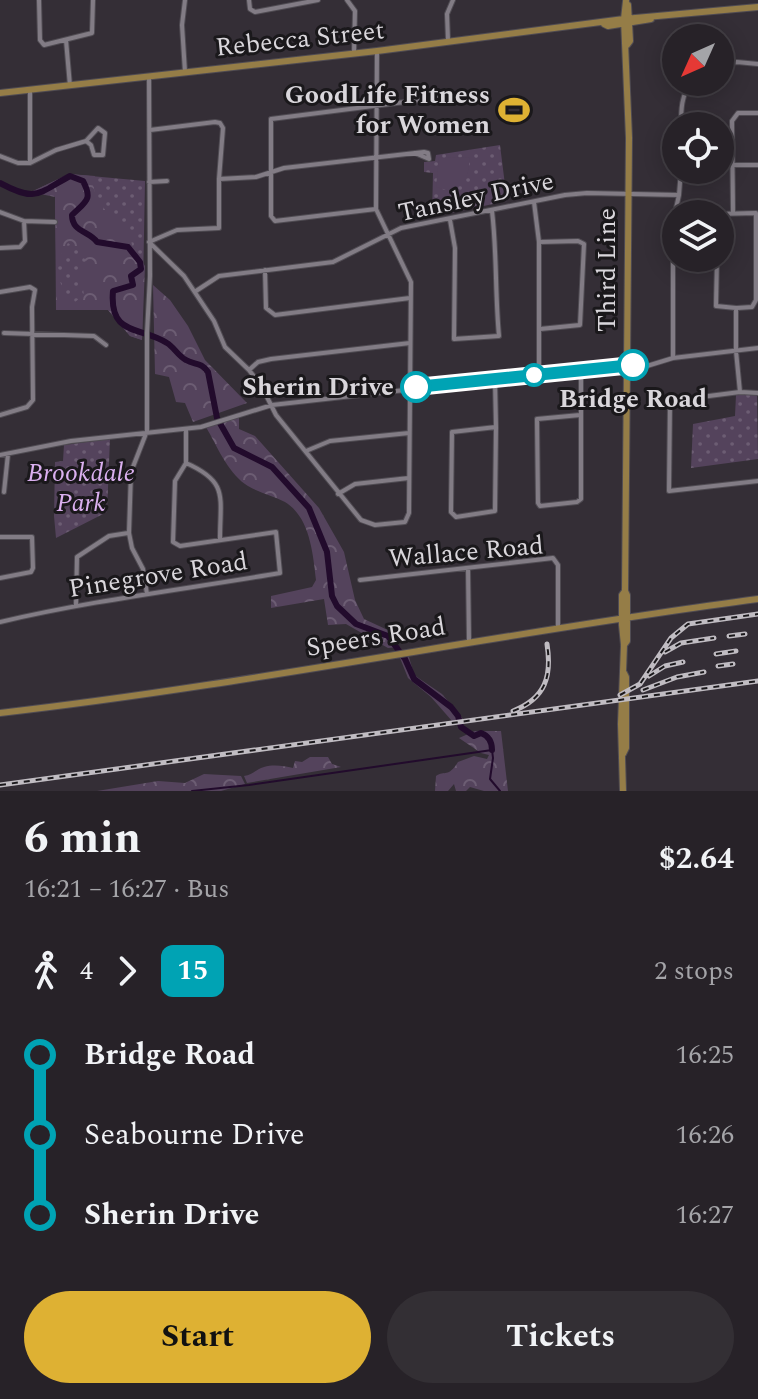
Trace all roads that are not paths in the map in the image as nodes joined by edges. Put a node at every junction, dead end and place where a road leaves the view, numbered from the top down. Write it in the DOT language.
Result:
graph roads {
  1 [pos="39,0"];
  2 [pos="93,0"];
  3 [pos="185,0"];
  4 [pos="249,0"];
  5 [pos="318,0"];
  6 [pos="347,0"];
  7 [pos="453,0"];
  8 [pos="626,0"];
  9 [pos="758,7"];
  10 [pos="627,21"];
  11 [pos="66,40"];
  12 [pos="448,42"];
  13 [pos="377,51"];
  14 [pos="354,53"];
  15 [pos="734,63"];
  16 [pos="758,64"];
  17 [pos="185,72"];
  18 [pos="149,77"];
  19 [pos="70,86"];
  20 [pos="30,90"];
  21 [pos="0,93"];
  22 [pos="444,97"];
  23 [pos="377,106"];
  24 [pos="758,113"];
  25 [pos="734,118"];
  26 [pos="149,130"];
  27 [pos="86,141"];
  28 [pos="415,153"];
  29 [pos="0,156"];
  30 [pos="376,157"];
  31 [pos="30,163"];
  32 [pos="734,165"];
  33 [pos="758,165"];
  34 [pos="271,172"];
  35 [pos="219,179"];
  36 [pos="167,181"];
  37 [pos="149,182"];
  38 [pos="680,184"];
  39 [pos="627,195"];
  40 [pos="679,195"];
  41 [pos="534,202"];
  42 [pos="376,209"];
  43 [pos="492,211"];
  44 [pos="0,212"];
  45 [pos="734,213"];
  46 [pos="449,219"];
  47 [pos="24,221"];
  48 [pos="55,222"];
  49 [pos="388,234"];
  50 [pos="149,242"];
  51 [pos="539,242"];
  52 [pos="0,248"];
  53 [pos="758,266"];
  54 [pos="265,270"];
  55 [pos="717,272"];
  56 [pos="196,291"];
  57 [pos="0,292"];
  58 [pos="410,298"];
  59 [pos="736,308"];
  60 [pos="540,329"];
  61 [pos="4,333"];
  62 [pos="32,333"];
  63 [pos="410,343"];
  64 [pos="106,345"];
  65 [pos="758,348"];
  66 [pos="736,351"];
  67 [pos="673,358"];
  68 [pos="626,365"];
  69 [pos="249,370"];
  70 [pos="581,370"];
  71 [pos="539,374"];
  72 [pos="495,380"];
  73 [pos="410,388"];
  74 [pos="740,392"];
  75 [pos="758,393"];
  76 [pos="272,405"];
  77 [pos="0,415"];
  78 [pos="580,415"];
  79 [pos="496,427"];
  80 [pos="186,429"];
  81 [pos="147,431"];
  82 [pos="410,433"];
  83 [pos="306,451"];
  84 [pos="8,454"];
  85 [pos="0,455"];
  86 [pos="186,463"];
  87 [pos="409,478"];
  88 [pos="758,481"];
  89 [pos="4,492"];
  90 [pos="338,494"];
  91 [pos="129,533"];
  92 [pos="0,537"];
  93 [pos="220,539"];
  94 [pos="468,568"];
  95 [pos="0,578"];
  96 [pos="360,580"];
  97 [pos="147,594"];
  98 [pos="758,599"];
  99 [pos="76,605"];
  100 [pos="624,616"];
  101 [pos="0,622"];
  102 [pos="558,628"];
  103 [pos="469,642"];
  104 [pos="0,713"];
  105 [pos="623,791"];
  1 -- 11 [label="street"];
  2 -- 11 [label="street"];
  3 -- 17 [label="street"];
  4 -- 5 [label="street"];
  6 -- 14 [label="street"];
  7 -- 12 [label="street"];
  8 -- 10 [label="main road, Third Line"];
  9 -- 10 [label="main road, Rebecca Street"];
  10 -- 12 [label="main road, Rebecca Street"];
  10 -- 39 [label="main road, Third Line"];
  11 -- 19 [label="street"];
  12 -- 13 [label="main road, Rebecca Street"];
  13 -- 14 [label="main road, Rebecca Street"];
  13 -- 23 [label="street"];
  14 -- 17 [label="main road, Rebecca Street"];
  15 -- 16 [label="street"];
  17 -- 18 [label="main road, Rebecca Street"];
  18 -- 19 [label="main road, Rebecca Street"];
  18 -- 26 [label="street"];
  19 -- 20 [label="main road, Rebecca Street"];
  20 -- 21 [label="main road, Rebecca Street"];
  20 -- 31 [label="street"];
  22 -- 23 [label="street"];
  23 -- 30 [label="street"];
  23 -- 34 [label="street"];
  24 -- 25 [label="street"];
  26 -- 35 [label="street"];
  26 -- 37 [label="street"];
  27 -- 27 [label="street"];
  27 -- 31 [label="street"];
  28 -- 30 [label="street"];
  29 -- 31 [label="street"];
  30 -- 34 [label="street"];
  30 -- 42 [label="street"];
  32 -- 33 [label="street"];
  34 -- 35 [label="street"];
  34 -- 42 [label="street"];
  35 -- 50 [label="street"];
  36 -- 37 [label="street"];
  37 -- 50 [label="street"];
  38 -- 40 [label="street"];
  39 -- 40 [label="street, Tansley Drive"];
  39 -- 41 [label="street, Tansley Drive"];
  39 -- 68 [label="main road, Third Line"];
  40 -- 67 [label="street"];
  41 -- 43 [label="street, Tansley Drive"];
  41 -- 51 [label="street"];
  42 -- 49 [label="street"];
  43 -- 46 [label="street, Tansley Drive"];
  43 -- 46 [label="street"];
  44 -- 47 [label="street"];
  45 -- 53 [label="street"];
  46 -- 49 [label="street, Tansley Drive"];
  47 -- 48 [label="street"];
  47 -- 52 [label="street"];
  49 -- 54 [label="street, Tansley Drive"];
  49 -- 58 [label="street"];
  50 -- 56 [label="street"];
  50 -- 81 [label="street"];
  51 -- 60 [label="street"];
  51 -- 60 [label="street"];
  53 -- 59 [label="street"];
  54 -- 56 [label="street, Tansley Drive"];
  54 -- 58 [label="street"];
  55 -- 59 [label="street"];
  56 -- 69 [label="street"];
  57 -- 62 [label="street"];
  58 -- 63 [label="street"];
  59 -- 66 [label="street"];
  60 -- 71 [label="street"];
  61 -- 62 [label="street"];
  62 -- 64 [label="street"];
  62 -- 77 [label="street"];
  63 -- 69 [label="street"];
  63 -- 73 [label="street"];
  65 -- 66 [label="street"];
  66 -- 67 [label="street"];
  66 -- 74 [label="street"];
  67 -- 68 [label="street"];
  68 -- 70 [label="street"];
  68 -- 100 [label="main road, Third Line"];
  69 -- 76 [label="street"];
  70 -- 71 [label="street"];
  70 -- 78 [label="street"];
  71 -- 72 [label="street"];
  72 -- 73 [label="street"];
  72 -- 79 [label="street"];
  73 -- 76 [label="street"];
  73 -- 82 [label="street"];
  74 -- 75 [label="street"];
  74 -- 88 [label="street"];
  76 -- 80 [label="street"];
  76 -- 83 [label="street"];
  78 -- 78 [label="street"];
  79 -- 79 [label="street"];
  80 -- 81 [label="street"];
  80 -- 86 [label="street"];
  81 -- 84 [label="street"];
  81 -- 91 [label="street"];
  82 -- 83 [label="street"];
  82 -- 87 [label="street"];
  83 -- 90 [label="street"];
  84 -- 85 [label="street"];
  84 -- 89 [label="street"];
  86 -- 93 [label="street"];
  86 -- 93 [label="street"];
  87 -- 90 [label="street"];
  87 -- 90 [label="street"];
  91 -- 97 [label="street"];
  91 -- 99 [label="street"];
  92 -- 95 [label="street"];
  93 -- 97 [label="street, Pinegrove Road"];
  94 -- 96 [label="street, Wallace Road"];
  94 -- 102 [label="street, Wallace Road"];
  94 -- 103 [label="street"];
  97 -- 99 [label="street, Pinegrove Road"];
  98 -- 100 [label="main road, Speers Road"];
  99 -- 101 [label="street, Pinegrove Road"];
  100 -- 102 [label="main road, Speers Road"];
  100 -- 105 [label="main road, Third Line"];
  102 -- 103 [label="main road, Speers Road"];
  103 -- 104 [label="main road, Speers Road"];
}
